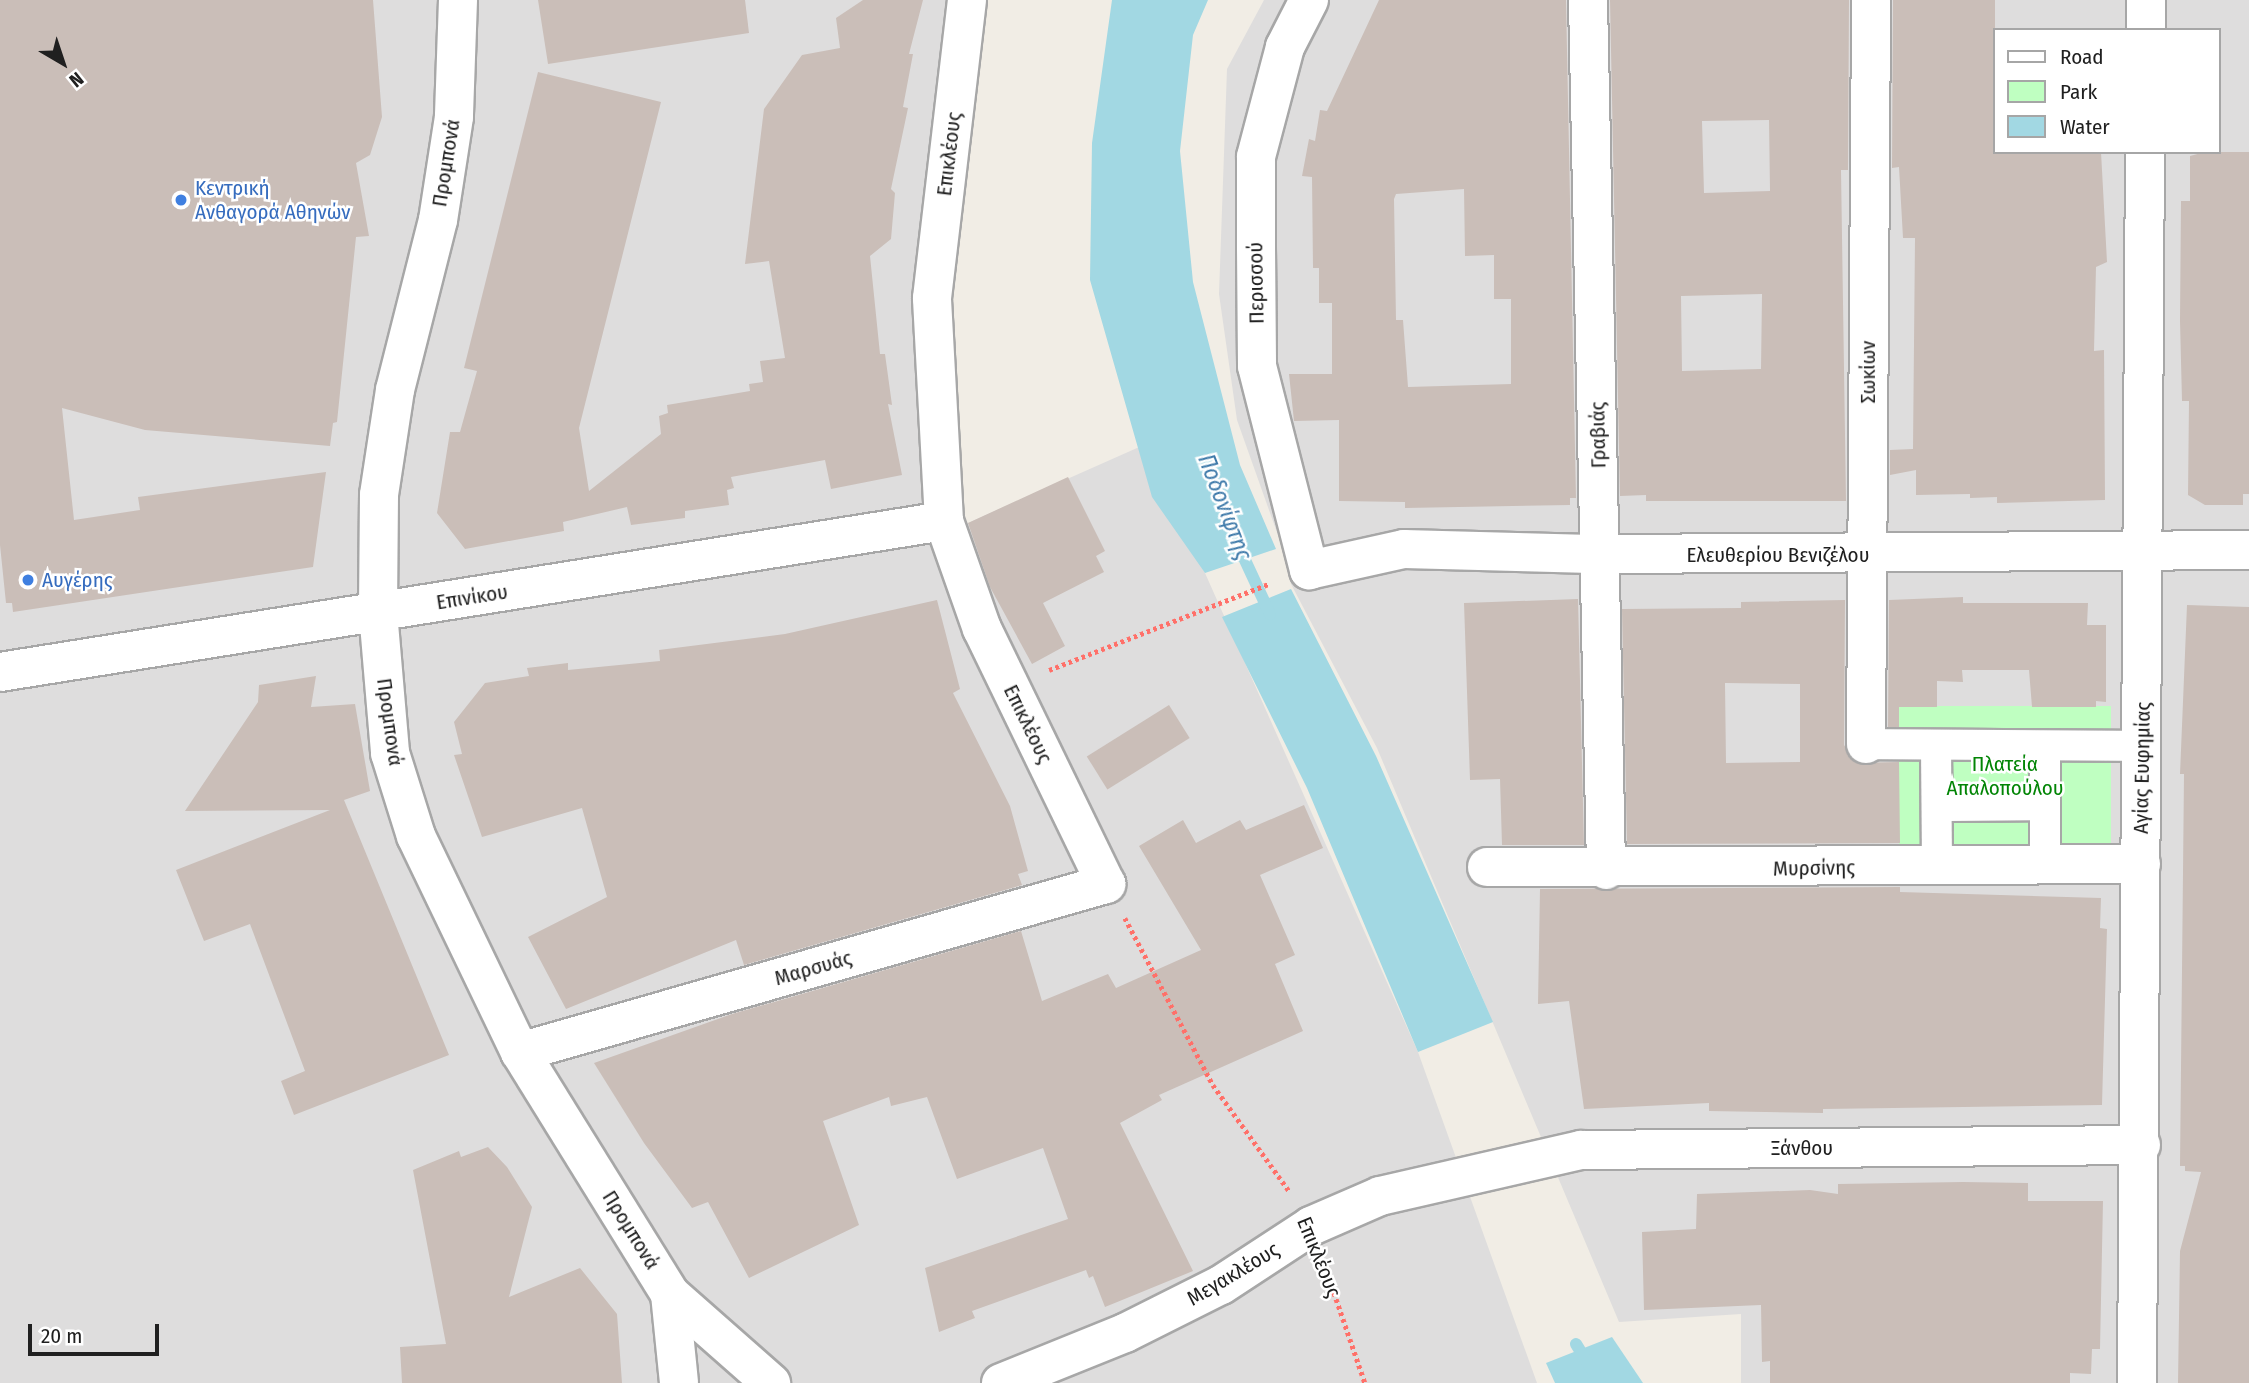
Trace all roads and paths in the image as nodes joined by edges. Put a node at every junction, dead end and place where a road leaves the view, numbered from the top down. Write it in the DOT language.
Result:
graph roads {
  1 [pos="458,0"];
  2 [pos="967,0"];
  3 [pos="1309,0"];
  4 [pos="1588,0"];
  5 [pos="1871,0"];
  6 [pos="2146,0"];
  7 [pos="2146,28"];
  8 [pos="2146,154"];
  9 [pos="944,521"];
  10 [pos="2249,550"];
  11 [pos="2144,553"];
  12 [pos="1601,554"];
  13 [pos="1867,555"];
  14 [pos="1309,570"];
  15 [pos="378,612"];
  16 [pos="1059,666"];
  17 [pos="0,672"];
  18 [pos="1866,744"];
  19 [pos="2142,746"];
  20 [pos="2045,747"];
  21 [pos="1936,748"];
  22 [pos="2045,805"];
  23 [pos="1937,806"];
  24 [pos="2140,864"];
  25 [pos="2045,865"];
  26 [pos="1937,866"];
  27 [pos="1487,867"];
  28 [pos="1606,870"];
  29 [pos="1106,884"];
  30 [pos="520,1052"];
  31 [pos="2141,1145"];
  32 [pos="1467,1176"];
  33 [pos="1311,1226"];
  34 [pos="670,1294"];
  35 [pos="679,1383"];
  36 [pos="771,1383"];
  37 [pos="1001,1383"];
  38 [pos="1365,1383"];
  39 [pos="2137,1383"];
  1 -- 15 [label="street, Προμπονά"];
  2 -- 9 [label="street, Επικλέους"];
  3 -- 14 [label="street, Περισσού"];
  4 -- 12 [label="street, Γραβιάς"];
  5 -- 13 [label="street, Σωκίων"];
  6 -- 7 [label="street"];
  8 -- 11 [label="street, Αγίας Ευφημίας"];
  9 -- 15 [label="street, Επινίκου"];
  9 -- 29 [label="street, Επικλέους"];
  10 -- 11 [label="street, Ελευθερίου Βενιζέλου"];
  11 -- 13 [label="street, Ελευθερίου Βενιζέλου"];
  11 -- 19 [label="street, Αγίας Ευφημίας"];
  12 -- 13 [label="street, Ελευθερίου Βενιζέλου"];
  12 -- 14 [label="street, Ελευθερίου Βενιζέλου"];
  12 -- 28 [label="street, Γραβιάς"];
  13 -- 18 [label="street, Σωκίων"];
  14 -- 16 [label="path"];
  15 -- 17 [label="street, Επινίκου"];
  15 -- 30 [label="street, Προμπονά"];
  18 -- 21 [label="street"];
  19 -- 20 [label="street"];
  19 -- 24 [label="street, Αγίας Ευφημίας"];
  20 -- 21 [label="street"];
  20 -- 22 [label="street"];
  21 -- 23 [label="street"];
  22 -- 23 [label="street"];
  22 -- 25 [label="street"];
  23 -- 26 [label="street"];
  24 -- 25 [label="street, Μυρσίνης"];
  24 -- 31 [label="street, Αγίας Ευφημίας"];
  25 -- 26 [label="street, Μυρσίνης"];
  26 -- 28 [label="street, Μυρσίνης"];
  27 -- 28 [label="street, Μυρσίνης"];
  29 -- 30 [label="street, Μαρσυάς"];
  29 -- 33 [label="path, Επικλέους"];
  30 -- 34 [label="street, Προμπονά"];
  31 -- 32 [label="street, Ξάνθου"];
  31 -- 39 [label="street, Αγίας Ευφημίας"];
  32 -- 33 [label="street, Μεγακλέους"];
  33 -- 37 [label="street, Μεγακλέους"];
  33 -- 38 [label="path, Επικλέους"];
  34 -- 35 [label="street, Προμπονά"];
  34 -- 36 [label="street"];
}
